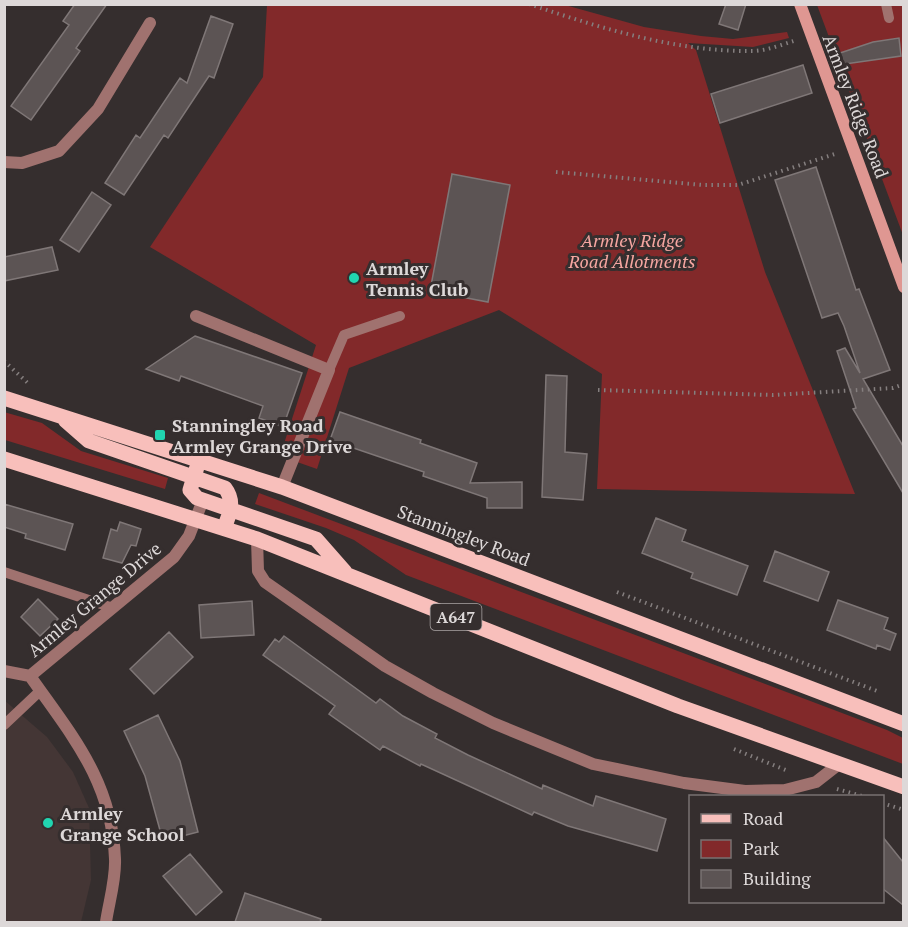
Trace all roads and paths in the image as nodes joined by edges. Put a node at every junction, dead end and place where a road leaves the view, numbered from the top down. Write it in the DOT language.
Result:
graph roads {
  1 [pos="529,4"];
  2 [pos="800,4"];
  3 [pos="886,4"];
  4 [pos="889,18"];
  5 [pos="150,23"];
  6 [pos="810,37"];
  7 [pos="852,148"];
  8 [pos="4,162"];
  9 [pos="556,172"];
  10 [pos="903,287"];
  11 [pos="196,316"];
  12 [pos="399,316"];
  13 [pos="329,370"];
  14 [pos="903,384"];
  15 [pos="598,390"];
  16 [pos="4,398"];
  17 [pos="60,416"];
  18 [pos="4,459"];
  19 [pos="199,461"];
  20 [pos="194,477"];
  21 [pos="282,488"];
  22 [pos="203,500"];
  23 [pos="231,510"];
  24 [pos="197,519"];
  25 [pos="224,528"];
  26 [pos="257,539"];
  27 [pos="4,572"];
  28 [pos="347,574"];
  29 [pos="113,608"];
  30 [pos="4,671"];
  31 [pos="30,676"];
  32 [pos="40,691"];
  33 [pos="903,724"];
  34 [pos="4,725"];
  35 [pos="839,764"];
  36 [pos="903,787"];
  37 [pos="884,804"];
  38 [pos="903,810"];
  39 [pos="106,922"];
  1 -- 6 [label="path"];
  2 -- 6 [label="street, Armley Ridge Road"];
  3 -- 4 [label="lane"];
  5 -- 8 [label="street"];
  6 -- 7 [label="street, Armley Ridge Road"];
  7 -- 9 [label="path"];
  7 -- 10 [label="street, Armley Ridge Road"];
  11 -- 13 [label="street"];
  12 -- 13 [label="lane"];
  13 -- 21 [label="street"];
  14 -- 15 [label="path"];
  16 -- 17 [label="main road, Stanningley Road"];
  17 -- 19 [label="main road, Stanningley Road"];
  17 -- 20 [label="main road"];
  18 -- 24 [label="main road, A647"];
  19 -- 20 [label="main road"];
  19 -- 21 [label="main road, Stanningley Road"];
  20 -- 22 [label="main road"];
  20 -- 23 [label="main road"];
  21 -- 33 [label="main road, Stanningley Road"];
  22 -- 23 [label="main road"];
  22 -- 24 [label="street, Armley Grange Drive"];
  23 -- 25 [label="main road"];
  23 -- 28 [label="main road"];
  24 -- 25 [label="main road, A647"];
  24 -- 29 [label="street, Armley Grange Drive"];
  25 -- 26 [label="main road, A647"];
  26 -- 28 [label="main road, A647"];
  26 -- 35 [label="street"];
  27 -- 29 [label="lane"];
  28 -- 35 [label="main road, A647"];
  29 -- 31 [label="street, Armley Grange Drive"];
  30 -- 31 [label="street"];
  31 -- 32 [label="street, Armley Grange Drive"];
  32 -- 34 [label="lane"];
  32 -- 39 [label="street, Armley Grange Drive"];
  35 -- 36 [label="main road, A647"];
  37 -- 38 [label="path"];
}
